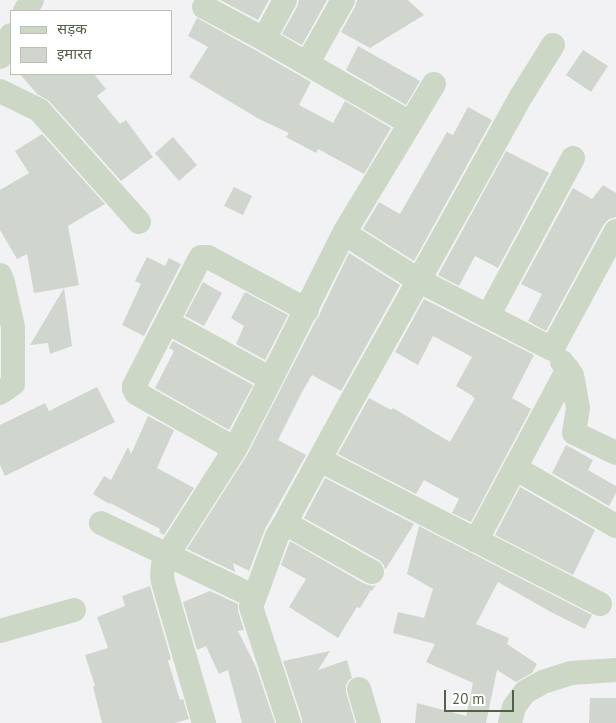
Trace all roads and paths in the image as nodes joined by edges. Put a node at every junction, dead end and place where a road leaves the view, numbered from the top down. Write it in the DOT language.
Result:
graph roads {
  1 [pos="285,0"];
  2 [pos="343,0"];
  3 [pos="204,7"];
  4 [pos="10,37"];
  5 [pos="264,40"];
  6 [pos="553,45"];
  7 [pos="0,57"];
  8 [pos="307,64"];
  9 [pos="434,84"];
  10 [pos="0,91"];
  11 [pos="410,123"];
  12 [pos="573,158"];
  13 [pos="139,222"];
  14 [pos="616,231"];
  15 [pos="344,233"];
  16 [pos="1,280"];
  17 [pos="418,280"];
  18 [pos="307,310"];
  19 [pos="488,316"];
  20 [pos="167,322"];
  21 [pos="552,349"];
  22 [pos="568,369"];
  23 [pos="272,379"];
  24 [pos="0,393"];
  25 [pos="235,449"];
  26 [pos="616,454"];
  27 [pos="320,460"];
  28 [pos="515,468"];
  29 [pos="101,523"];
  30 [pos="285,523"];
  31 [pos="616,526"];
  32 [pos="476,541"];
  33 [pos="168,554"];
  34 [pos="372,572"];
  35 [pos="255,597"];
  36 [pos="600,604"];
  37 [pos="74,610"];
  38 [pos="0,631"];
  39 [pos="616,670"];
  40 [pos="358,689"];
  41 [pos="204,723"];
  42 [pos="289,723"];
  43 [pos="369,723"];
  44 [pos="510,723"];
  1 -- 5 [label="street"];
  2 -- 8 [label="street"];
  3 -- 5 [label="street"];
  4 -- 7 [label="street"];
  5 -- 8 [label="street"];
  6 -- 17 [label="street"];
  8 -- 11 [label="street"];
  9 -- 11 [label="street"];
  10 -- 13 [label="street"];
  11 -- 15 [label="street"];
  12 -- 19 [label="street"];
  14 -- 21 [label="street"];
  15 -- 17 [label="street"];
  15 -- 18 [label="street"];
  16 -- 24 [label="street"];
  17 -- 19 [label="street"];
  17 -- 27 [label="street"];
  18 -- 20 [label="street"];
  18 -- 23 [label="street"];
  19 -- 21 [label="street"];
  20 -- 23 [label="street"];
  20 -- 25 [label="street"];
  21 -- 22 [label="street"];
  22 -- 26 [label="street"];
  22 -- 28 [label="street"];
  23 -- 25 [label="street"];
  25 -- 33 [label="street"];
  27 -- 30 [label="street"];
  27 -- 32 [label="street"];
  28 -- 31 [label="street"];
  28 -- 32 [label="street"];
  29 -- 33 [label="street"];
  30 -- 34 [label="street"];
  30 -- 35 [label="street"];
  32 -- 36 [label="street"];
  33 -- 35 [label="street"];
  33 -- 41 [label="street"];
  35 -- 42 [label="street"];
  37 -- 38 [label="street"];
  39 -- 44 [label="street"];
  40 -- 43 [label="street"];
}
